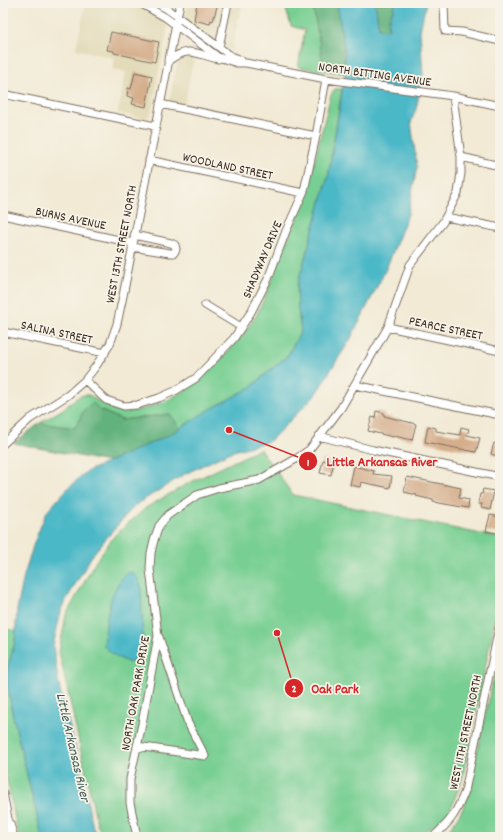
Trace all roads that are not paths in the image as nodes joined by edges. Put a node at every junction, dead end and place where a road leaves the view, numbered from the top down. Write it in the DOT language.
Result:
graph roads {
  1 [pos="140,3"];
  2 [pos="156,3"];
  3 [pos="180,3"];
  4 [pos="228,3"];
  5 [pos="444,3"];
  6 [pos="177,17"];
  7 [pos="175,26"];
  8 [pos="500,41"];
  9 [pos="219,48"];
  10 [pos="168,61"];
  11 [pos="226,61"];
  12 [pos="246,63"];
  13 [pos="326,79"];
  14 [pos="3,94"];
  15 [pos="453,96"];
  16 [pos="160,104"];
  17 [pos="500,106"];
  18 [pos="156,126"];
  19 [pos="316,136"];
  20 [pos="461,157"];
  21 [pos="149,160"];
  22 [pos="500,166"];
  23 [pos="303,193"];
  24 [pos="3,215"];
  25 [pos="446,217"];
  26 [pos="500,228"];
  27 [pos="134,235"];
  28 [pos="133,245"];
  29 [pos="205,305"];
  30 [pos="241,327"];
  31 [pos="388,327"];
  32 [pos="3,332"];
  33 [pos="500,351"];
  34 [pos="105,353"];
  35 [pos="85,380"];
  36 [pos="355,385"];
  37 [pos="500,415"];
  38 [pos="319,436"];
  39 [pos="3,444"];
  40 [pos="500,477"];
  41 [pos="500,623"];
  42 [pos="158,636"];
  43 [pos="137,746"];
  44 [pos="3,793"];
  45 [pos="8,820"];
  46 [pos="500,834"];
  47 [pos="6,837"];
  48 [pos="14,837"];
  49 [pos="136,837"];
  50 [pos="433,837"];
  51 [pos="498,837"];
  1 -- 7 [label="street, NORTH BITTING AVENUE"];
  2 -- 6 [label="street, NORTH BITTING AVENUE"];
  3 -- 6 [label="street, WEST 13TH STREET NORTH"];
  4 -- 9 [label="street"];
  5 -- 8 [label="street"];
  6 -- 7 [label="street, WEST 13TH STREET NORTH"];
  6 -- 9 [label="street, NORTH BITTING AVENUE"];
  7 -- 10 [label="street, WEST 13TH STREET NORTH"];
  7 -- 11 [label="street, NORTH BITTING AVENUE"];
  9 -- 12 [label="street, NORTH BITTING AVENUE"];
  10 -- 11 [label="street"];
  10 -- 16 [label="street, WEST 13TH STREET NORTH"];
  11 -- 12 [label="street, NORTH BITTING AVENUE"];
  12 -- 13 [label="street, NORTH BITTING AVENUE"];
  13 -- 15 [label="street, NORTH BITTING AVENUE"];
  13 -- 19 [label="street, SHADYWAY DRIVE"];
  14 -- 18 [label="street"];
  15 -- 17 [label="street, NORTH BITTING AVENUE"];
  15 -- 20 [label="street, NORTH OAK PARK DRIVE"];
  16 -- 18 [label="street, WEST 13TH STREET NORTH"];
  16 -- 19 [label="street"];
  18 -- 21 [label="street, WEST 13TH STREET NORTH"];
  19 -- 23 [label="street, SHADYWAY DRIVE"];
  20 -- 22 [label="street"];
  20 -- 25 [label="street, NORTH OAK PARK DRIVE"];
  21 -- 23 [label="street, WOODLAND STREET"];
  21 -- 27 [label="street, WEST 13TH STREET NORTH"];
  23 -- 30 [label="street, SHADYWAY DRIVE"];
  24 -- 28 [label="street, BURNS AVENUE"];
  25 -- 26 [label="street"];
  25 -- 31 [label="street, NORTH OAK PARK DRIVE"];
  27 -- 28 [label="street, WEST 13TH STREET NORTH"];
  27 -- 28 [label="street, BURNS AVENUE"];
  28 -- 34 [label="street, WEST 13TH STREET NORTH"];
  29 -- 30 [label="street"];
  30 -- 35 [label="street, SHADYWAY DRIVE"];
  31 -- 33 [label="street, PEARCE STREET"];
  31 -- 36 [label="street, NORTH OAK PARK DRIVE"];
  32 -- 34 [label="street, SALINA STREET"];
  34 -- 35 [label="street, WEST 13TH STREET NORTH"];
  35 -- 39 [label="street, WEST 13TH STREET NORTH"];
  36 -- 37 [label="street"];
  36 -- 38 [label="street, NORTH OAK PARK DRIVE"];
  38 -- 40 [label="street"];
  38 -- 42 [label="street, NORTH OAK PARK DRIVE"];
  41 -- 50 [label="street, WEST 11TH STREET NORTH"];
  42 -- 43 [label="street, NORTH OAK PARK DRIVE"];
  42 -- 43 [label="street"];
  43 -- 49 [label="street, NORTH OAK PARK DRIVE"];
  44 -- 45 [label="street"];
  45 -- 47 [label="street"];
  45 -- 48 [label="street"];
  46 -- 51 [label="street"];
}
